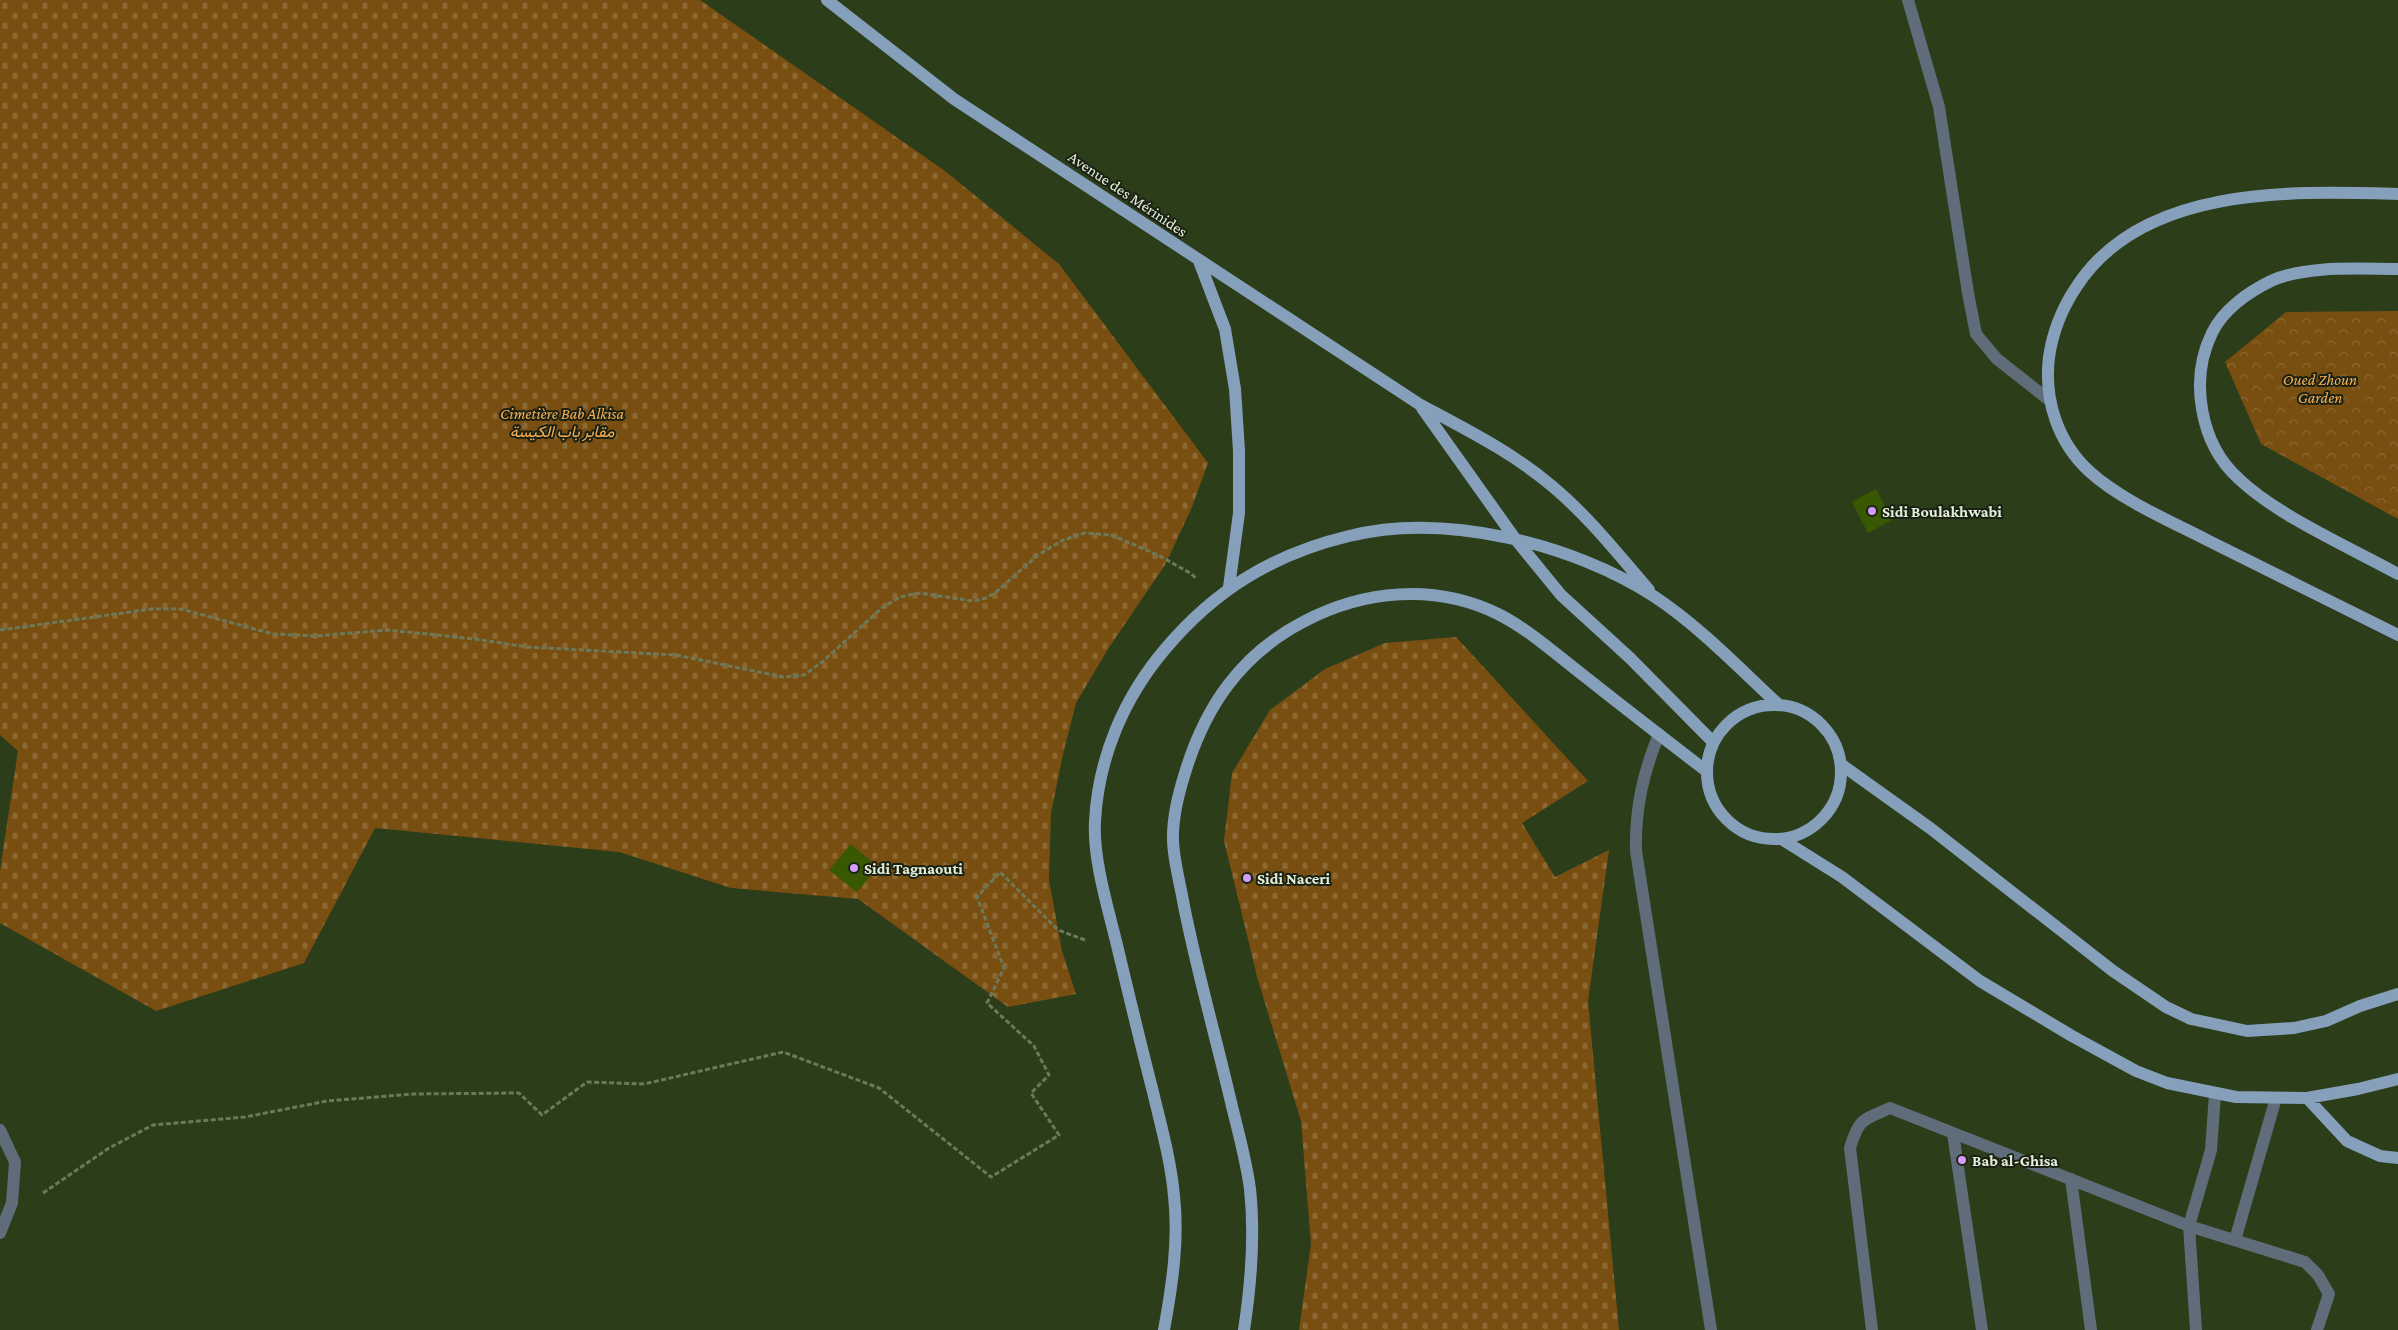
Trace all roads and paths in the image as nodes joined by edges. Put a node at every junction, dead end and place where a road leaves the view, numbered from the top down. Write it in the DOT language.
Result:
graph roads {
  1 [pos="827,0"];
  2 [pos="1908,0"];
  3 [pos="2398,194"];
  4 [pos="1199,261"];
  5 [pos="2398,268"];
  6 [pos="2049,400"];
  7 [pos="1419,404"];
  8 [pos="1516,540"];
  9 [pos="2398,574"];
  10 [pos="1229,588"];
  11 [pos="1656,597"];
  12 [pos="1216,598"];
  13 [pos="0,630"];
  14 [pos="2398,635"];
  15 [pos="1778,704"];
  16 [pos="1659,734"];
  17 [pos="1712,741"];
  18 [pos="1842,765"];
  19 [pos="1705,770"];
  20 [pos="1782,840"];
  21 [pos="1058,930"];
  22 [pos="2398,994"];
  23 [pos="2398,1079"];
  24 [pos="2215,1094"];
  25 [pos="2276,1098"];
  26 [pos="2307,1098"];
  27 [pos="0,1130"];
  28 [pos="1953,1133"];
  29 [pos="2398,1158"];
  30 [pos="2071,1180"];
  31 [pos="6,1217"];
  32 [pos="2189,1226"];
  33 [pos="0,1233"];
  34 [pos="2235,1240"];
  35 [pos="1164,1330"];
  36 [pos="1244,1330"];
  37 [pos="1711,1330"];
  38 [pos="1872,1330"];
  39 [pos="1982,1330"];
  40 [pos="2091,1330"];
  41 [pos="2196,1330"];
  42 [pos="2317,1330"];
  1 -- 4 [label="main road, Avenue des Mérinides"];
  2 -- 6 [label="street"];
  3 -- 6 [label="main road"];
  4 -- 7 [label="main road, Avenue des Mérinides"];
  4 -- 10 [label="main road"];
  5 -- 9 [label="main road"];
  6 -- 14 [label="main road"];
  7 -- 8 [label="main road"];
  7 -- 11 [label="main road, Avenue des Mérinides"];
  8 -- 10 [label="main road"];
  8 -- 11 [label="main road"];
  8 -- 17 [label="main road"];
  10 -- 12 [label="main road"];
  11 -- 15 [label="main road"];
  12 -- 13 [label="path"];
  12 -- 35 [label="main road"];
  15 -- 17 [label="main road"];
  15 -- 18 [label="main road"];
  16 -- 19 [label="main road"];
  16 -- 36 [label="main road"];
  16 -- 37 [label="street"];
  17 -- 19 [label="main road"];
  18 -- 20 [label="main road"];
  18 -- 22 [label="main road"];
  19 -- 20 [label="main road"];
  20 -- 24 [label="main road"];
  21 -- 31 [label="path"];
  23 -- 26 [label="main road"];
  24 -- 25 [label="main road"];
  24 -- 32 [label="street"];
  25 -- 26 [label="main road"];
  25 -- 34 [label="street"];
  26 -- 29 [label="main road"];
  27 -- 31 [label="street"];
  28 -- 30 [label="street"];
  28 -- 38 [label="street"];
  28 -- 39 [label="street"];
  30 -- 32 [label="street"];
  30 -- 40 [label="street"];
  31 -- 33 [label="street"];
  32 -- 34 [label="street"];
  32 -- 41 [label="street"];
  34 -- 42 [label="street"];
}
